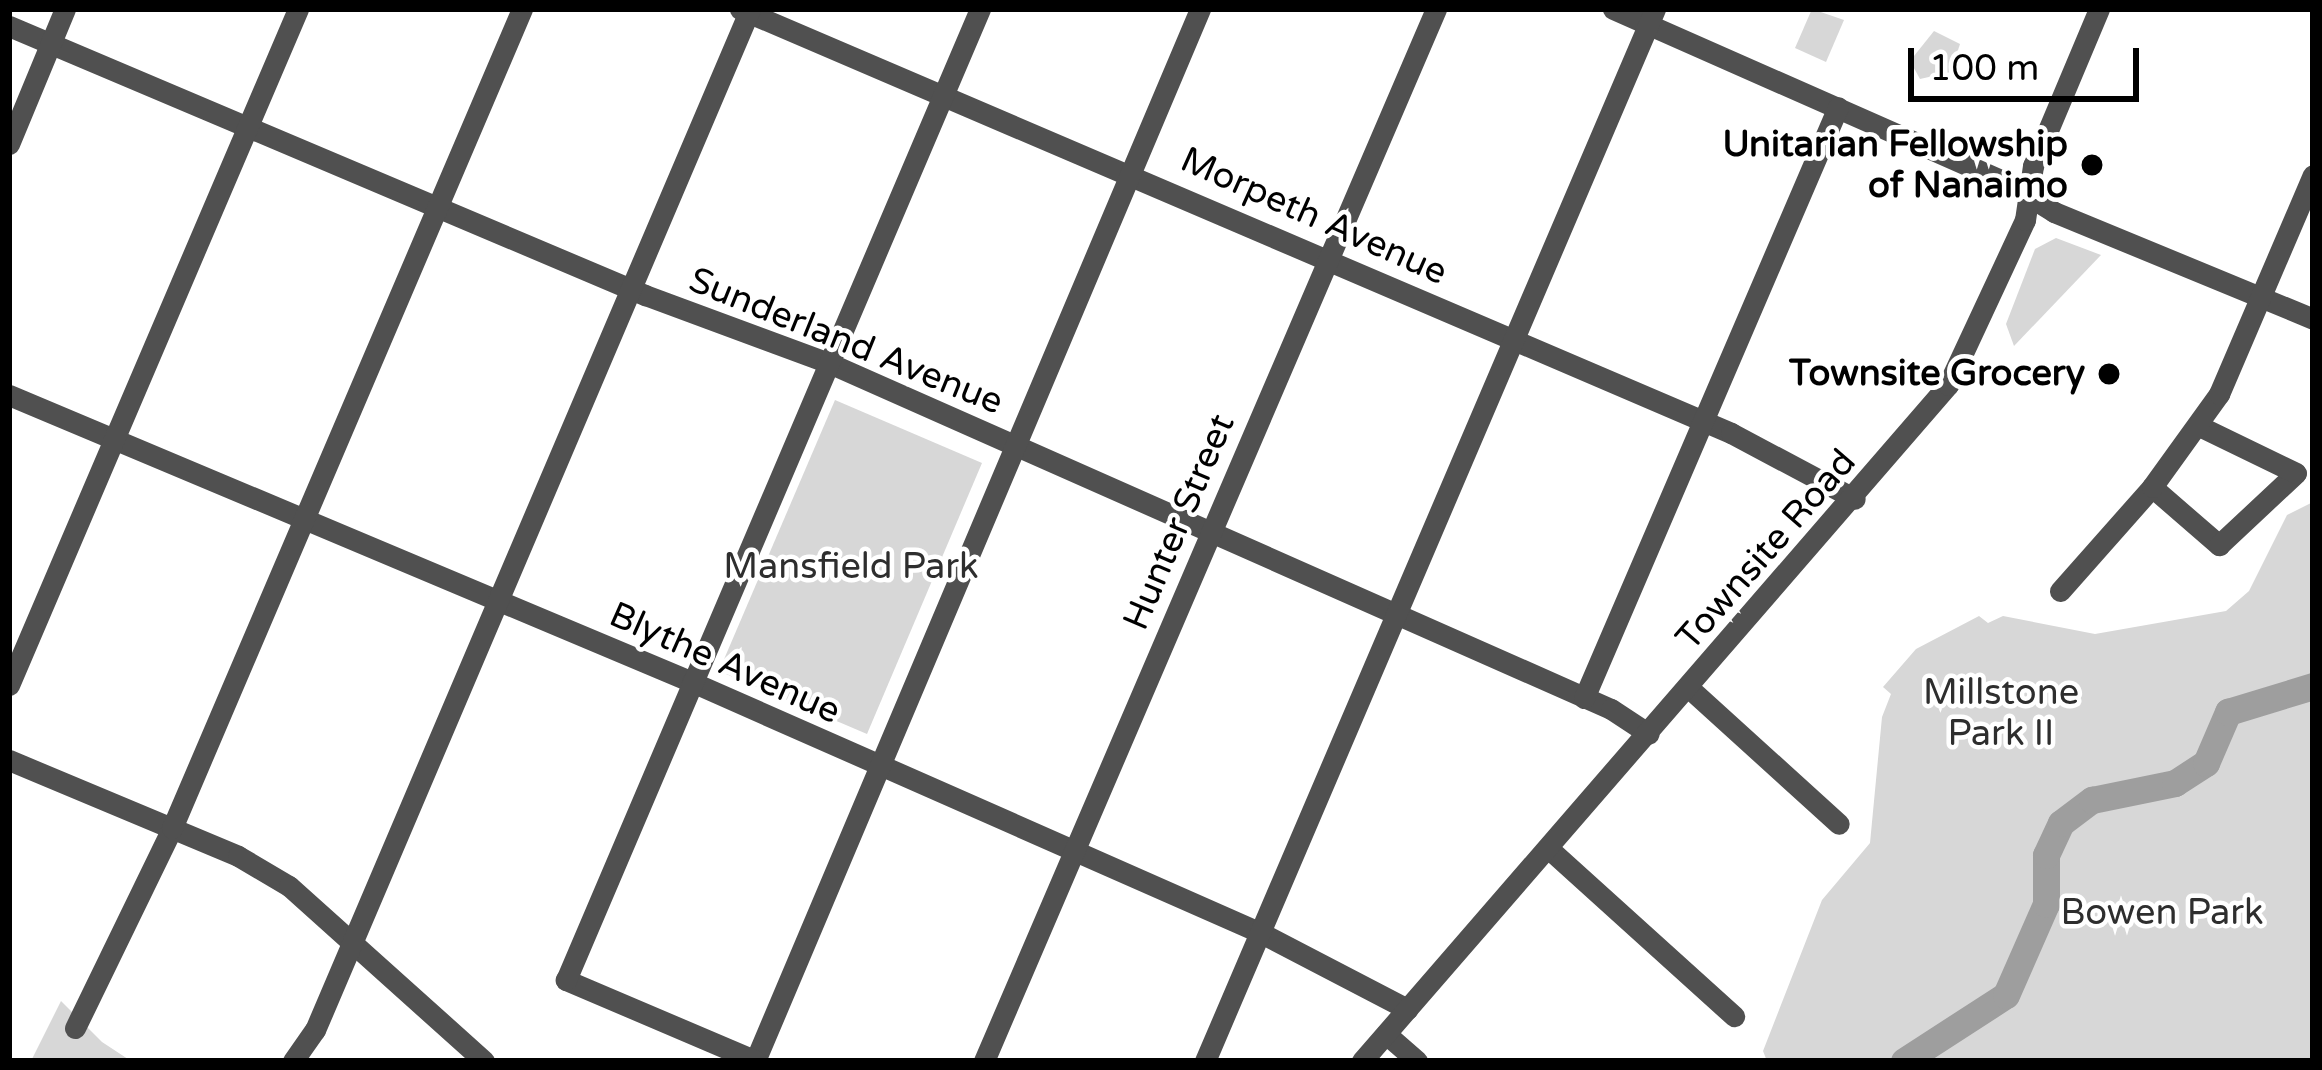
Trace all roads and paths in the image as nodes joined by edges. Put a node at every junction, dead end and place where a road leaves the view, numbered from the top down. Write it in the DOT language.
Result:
graph roads {
  1 [pos="65,9"];
  2 [pos="298,9"];
  3 [pos="523,9"];
  4 [pos="980,9"];
  5 [pos="1200,9"];
  6 [pos="1436,9"];
  7 [pos="1612,9"];
  8 [pos="2099,9"];
  9 [pos="746,10"];
  10 [pos="1652,17"];
  11 [pos="9,26"];
  12 [pos="51,43"];
  13 [pos="945,92"];
  14 [pos="1838,107"];
  15 [pos="249,125"];
  16 [pos="9,144"];
  17 [pos="1131,172"];
  18 [pos="2313,175"];
  19 [pos="2029,196"];
  20 [pos="439,203"];
  21 [pos="1329,257"];
  22 [pos="628,288"];
  23 [pos="2262,298"];
  24 [pos="2313,319"];
  25 [pos="1514,340"];
  26 [pos="829,363"];
  27 [pos="9,394"];
  28 [pos="1704,421"];
  29 [pos="2199,426"];
  30 [pos="115,439"];
  31 [pos="1015,446"];
  32 [pos="2152,487"];
  33 [pos="1855,499"];
  34 [pos="303,520"];
  35 [pos="1211,531"];
  36 [pos="2060,591"];
  37 [pos="493,600"];
  38 [pos="1396,616"];
  39 [pos="692,682"];
  40 [pos="9,685"];
  41 [pos="1689,688"];
  42 [pos="1585,698"];
  43 [pos="1649,734"];
  44 [pos="9,760"];
  45 [pos="879,767"];
  46 [pos="1840,824"];
  47 [pos="172,828"];
  48 [pos="1548,848"];
  49 [pos="1072,854"];
  50 [pos="1261,933"];
  51 [pos="353,938"];
  52 [pos="1407,1009"];
  53 [pos="1734,1016"];
  54 [pos="75,1028"];
  55 [pos="1386,1034"];
  56 [pos="293,1061"];
  57 [pos="484,1061"];
  58 [pos="755,1061"];
  59 [pos="984,1061"];
  60 [pos="1205,1061"];
  61 [pos="1362,1061"];
  62 [pos="1417,1061"];
  1 -- 12 [label="street"];
  2 -- 15 [label="street"];
  3 -- 20 [label="street"];
  4 -- 13 [label="street"];
  5 -- 17 [label="street"];
  6 -- 21 [label="street, Hunter Street"];
  7 -- 10 [label="street"];
  8 -- 19 [label="street, Townsite Road"];
  9 -- 13 [label="street, Morpeth Avenue"];
  9 -- 22 [label="street"];
  10 -- 14 [label="street"];
  10 -- 25 [label="street"];
  11 -- 12 [label="street, Sunderland Avenue"];
  12 -- 15 [label="street, Sunderland Avenue"];
  12 -- 16 [label="street"];
  13 -- 17 [label="street, Morpeth Avenue"];
  13 -- 26 [label="street"];
  14 -- 19 [label="street"];
  14 -- 28 [label="street"];
  15 -- 20 [label="street, Sunderland Avenue"];
  15 -- 30 [label="street"];
  17 -- 21 [label="street, Morpeth Avenue"];
  17 -- 31 [label="street"];
  18 -- 23 [label="street"];
  19 -- 23 [label="street"];
  19 -- 33 [label="street, Townsite Road"];
  20 -- 22 [label="street, Sunderland Avenue"];
  20 -- 34 [label="street"];
  21 -- 25 [label="street, Morpeth Avenue"];
  21 -- 35 [label="street, Hunter Street"];
  22 -- 26 [label="street, Sunderland Avenue"];
  22 -- 37 [label="street"];
  23 -- 24 [label="street"];
  23 -- 29 [label="street"];
  25 -- 28 [label="street, Morpeth Avenue"];
  25 -- 38 [label="street"];
  26 -- 31 [label="street, Sunderland Avenue"];
  26 -- 39 [label="street"];
  27 -- 30 [label="street, Blythe Avenue"];
  28 -- 33 [label="street, Morpeth Avenue"];
  28 -- 42 [label="street"];
  29 -- 32 [label="street"];
  29 -- 32 [label="street"];
  30 -- 34 [label="street, Blythe Avenue"];
  30 -- 40 [label="street"];
  31 -- 35 [label="street, Sunderland Avenue"];
  31 -- 45 [label="street"];
  32 -- 36 [label="street"];
  33 -- 41 [label="street, Townsite Road"];
  34 -- 37 [label="street, Blythe Avenue"];
  34 -- 47 [label="street"];
  35 -- 38 [label="street, Sunderland Avenue"];
  35 -- 49 [label="street, Hunter Street"];
  37 -- 39 [label="street, Blythe Avenue"];
  37 -- 51 [label="street"];
  38 -- 42 [label="street, Sunderland Avenue"];
  38 -- 50 [label="street"];
  39 -- 45 [label="street, Blythe Avenue"];
  39 -- 58 [label="street"];
  41 -- 43 [label="street, Townsite Road"];
  41 -- 46 [label="street"];
  42 -- 43 [label="street, Sunderland Avenue"];
  43 -- 48 [label="street, Townsite Road"];
  44 -- 47 [label="street"];
  45 -- 49 [label="street, Blythe Avenue"];
  45 -- 58 [label="street"];
  47 -- 51 [label="street"];
  47 -- 54 [label="street"];
  48 -- 52 [label="street, Townsite Road"];
  48 -- 53 [label="street"];
  49 -- 50 [label="street, Blythe Avenue"];
  49 -- 59 [label="street, Hunter Street"];
  50 -- 52 [label="street, Blythe Avenue"];
  50 -- 60 [label="street"];
  51 -- 56 [label="street"];
  51 -- 57 [label="street"];
  52 -- 55 [label="street, Townsite Road"];
  55 -- 61 [label="street, Townsite Road"];
  55 -- 62 [label="street"];
}
